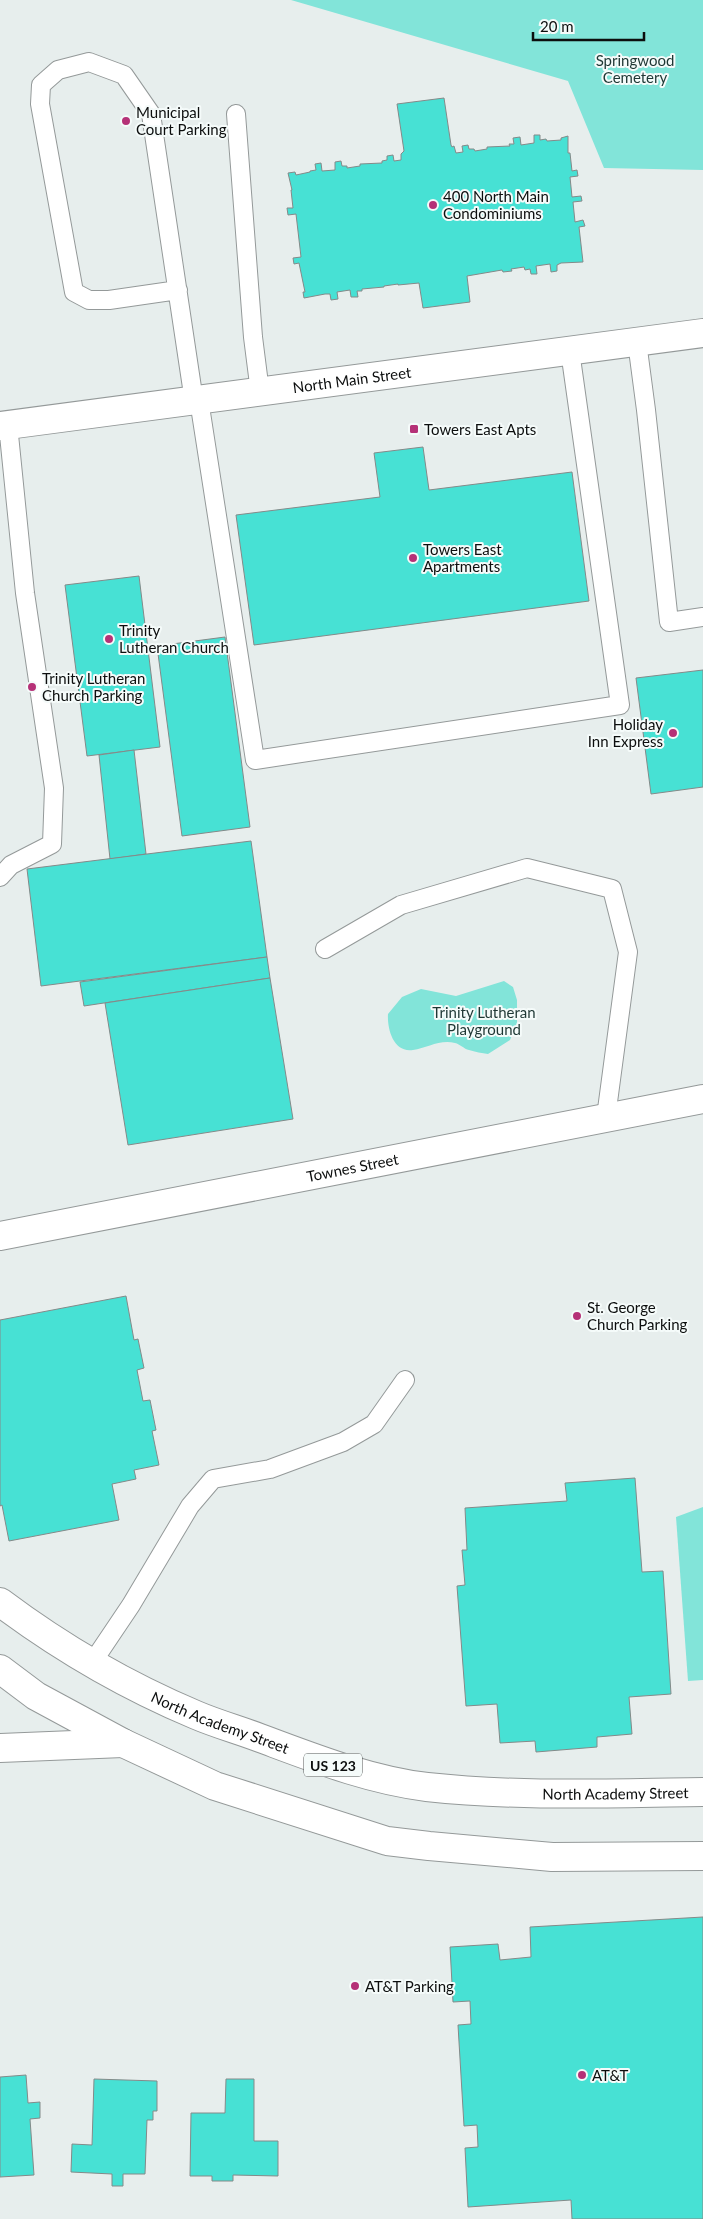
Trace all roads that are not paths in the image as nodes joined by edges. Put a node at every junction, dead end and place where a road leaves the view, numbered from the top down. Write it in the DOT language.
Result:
graph roads {
  1 [pos="236,114"];
  2 [pos="178,290"];
  3 [pos="703,333"];
  4 [pos="636,342"];
  5 [pos="570,351"];
  6 [pos="260,392"];
  7 [pos="197,400"];
  8 [pos="4,426"];
  9 [pos="703,617"];
  10 [pos="0,877"];
  11 [pos="326,949"];
  12 [pos="703,1099"];
  13 [pos="606,1117"];
  14 [pos="0,1236"];
  15 [pos="405,1380"];
  16 [pos="0,1602"];
  17 [pos="92,1663"];
  18 [pos="0,1669"];
  19 [pos="123,1743"];
  20 [pos="0,1748"];
  21 [pos="703,1792"];
  22 [pos="703,1856"];
  1 -- 6 [label="lane"];
  2 -- 2 [label="lane"];
  2 -- 7 [label="lane"];
  3 -- 4 [label="main road, North Main Street"];
  4 -- 5 [label="main road, North Main Street"];
  4 -- 9 [label="lane"];
  5 -- 6 [label="main road, North Main Street"];
  5 -- 7 [label="lane"];
  6 -- 7 [label="main road, North Main Street"];
  7 -- 8 [label="main road, North Main Street"];
  8 -- 10 [label="lane"];
  11 -- 13 [label="lane"];
  12 -- 13 [label="main road, Townes Street"];
  13 -- 14 [label="main road, Townes Street"];
  15 -- 17 [label="lane"];
  16 -- 17 [label="main road, North Academy Street / US 123"];
  17 -- 21 [label="main road, North Academy Street / US 123"];
  18 -- 19 [label="main road"];
  19 -- 20 [label="main road"];
  19 -- 22 [label="main road"];
}
